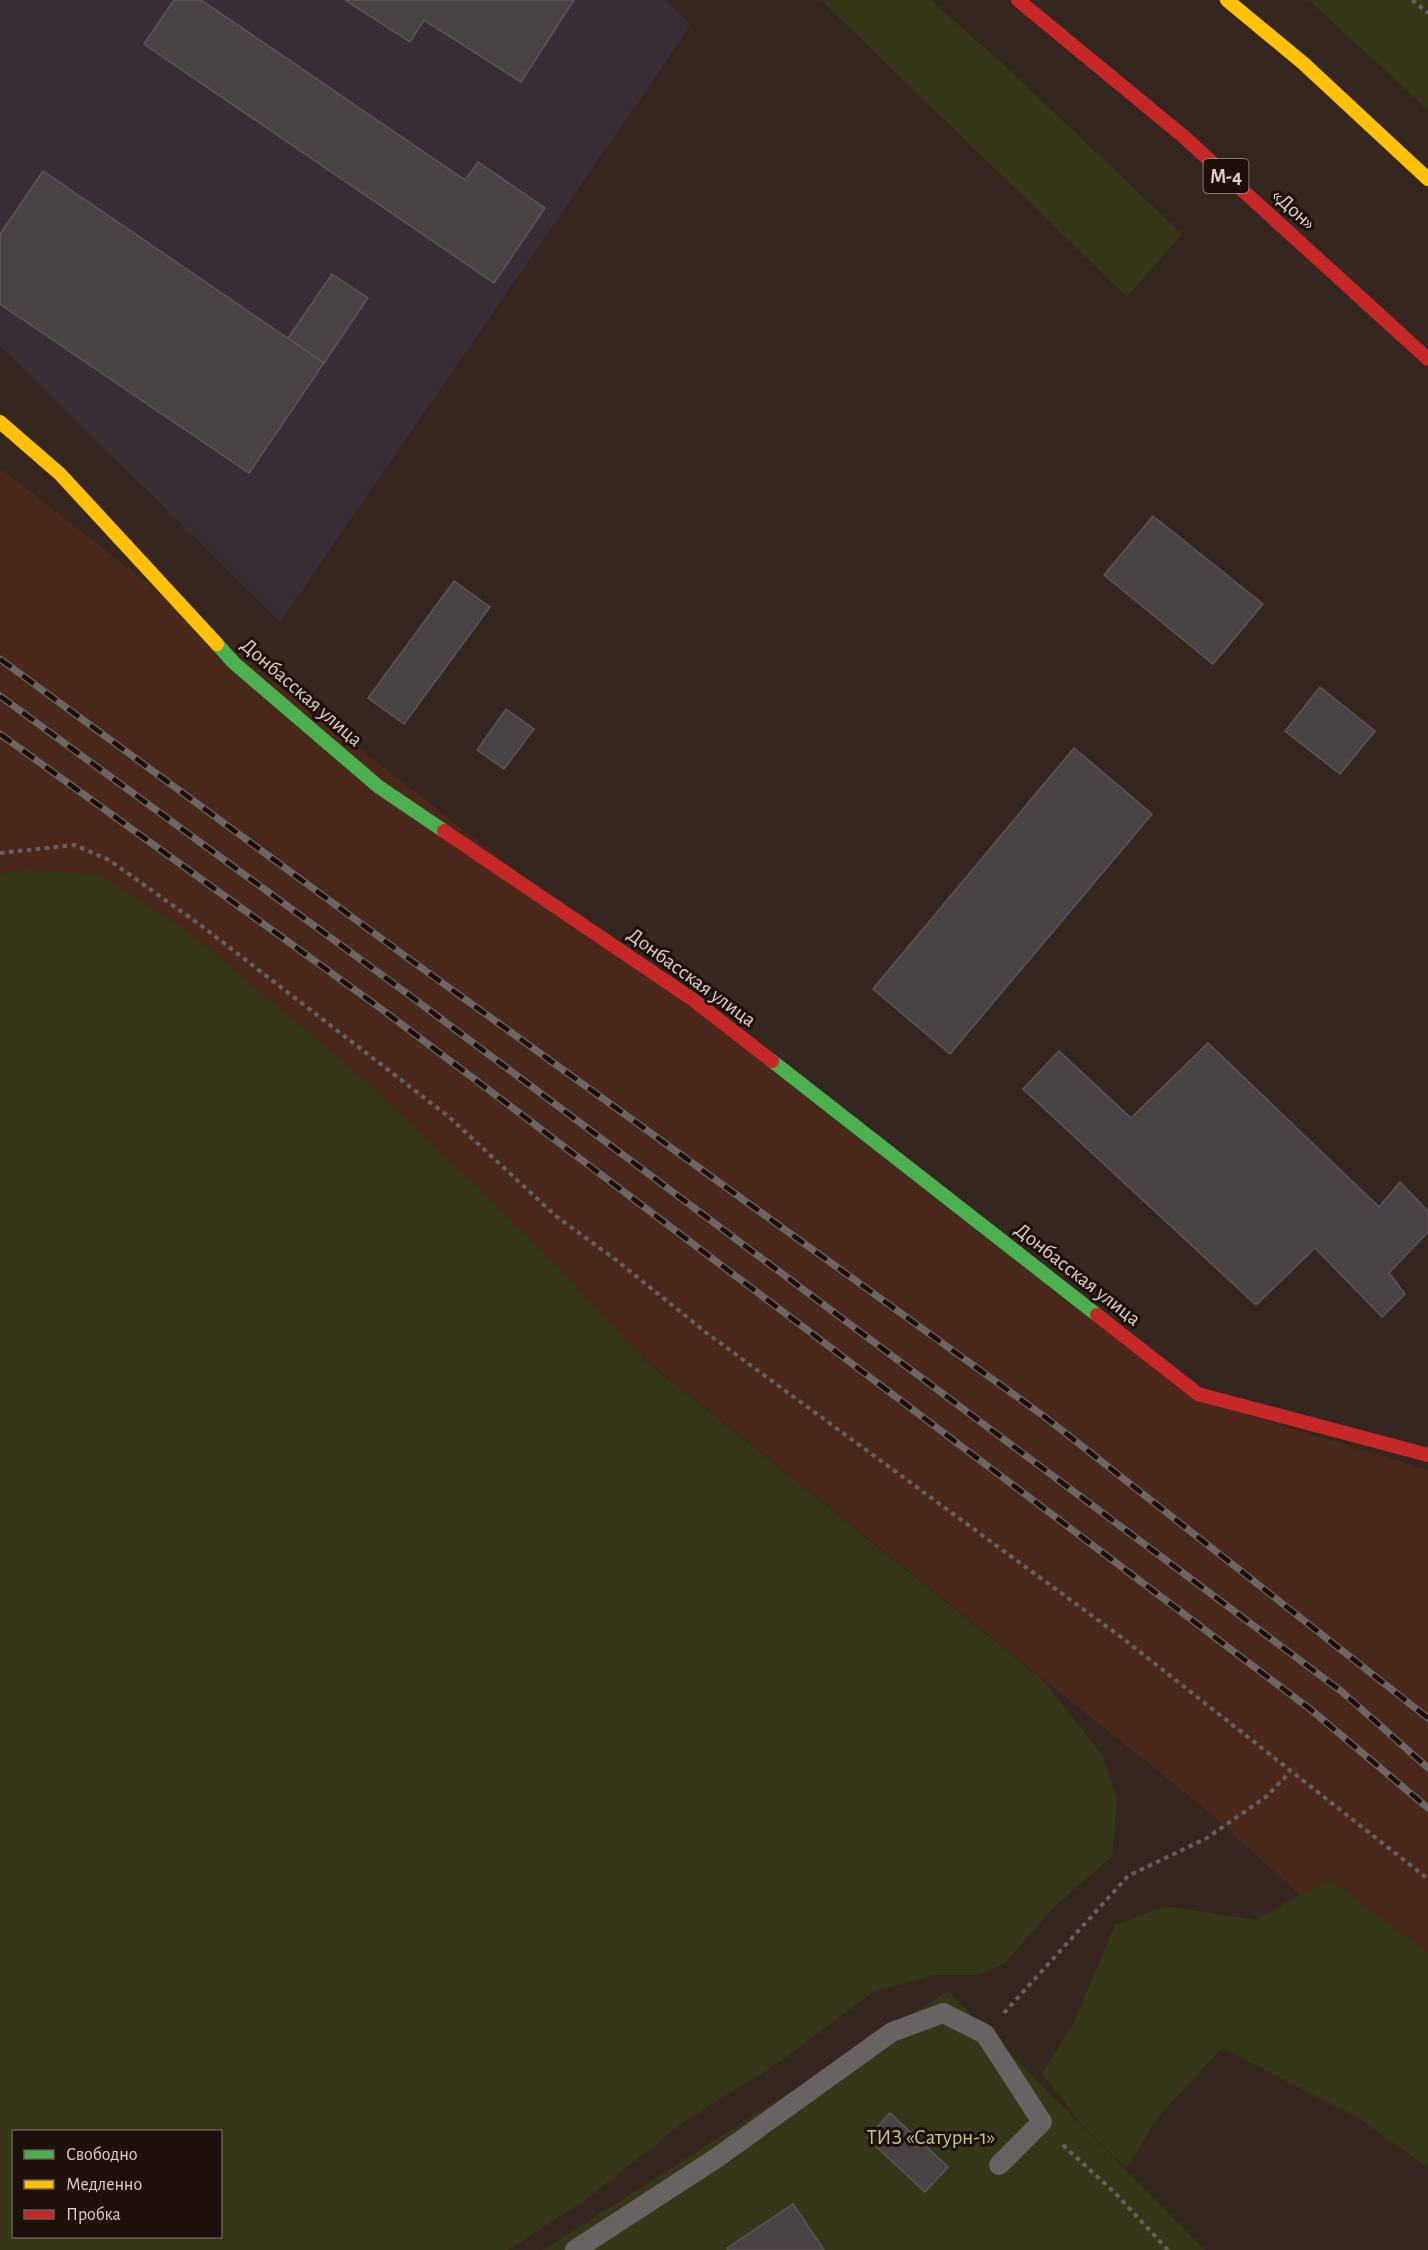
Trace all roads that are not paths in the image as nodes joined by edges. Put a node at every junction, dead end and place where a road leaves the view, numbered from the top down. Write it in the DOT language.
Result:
graph roads {
  1 [pos="1018,0"];
  2 [pos="1227,0"];
  3 [pos="1428,179"];
  4 [pos="1428,359"];
  5 [pos="0,423"];
  6 [pos="1428,1455"];
  7 [pos="999,2165"];
  8 [pos="575,2250"];
  1 -- 4 [label="main road, «Дон» / М-4"];
  2 -- 3 [label="main road"];
  5 -- 6 [label="main road, Донбасская улица"];
  7 -- 8 [label="lane"];
}
